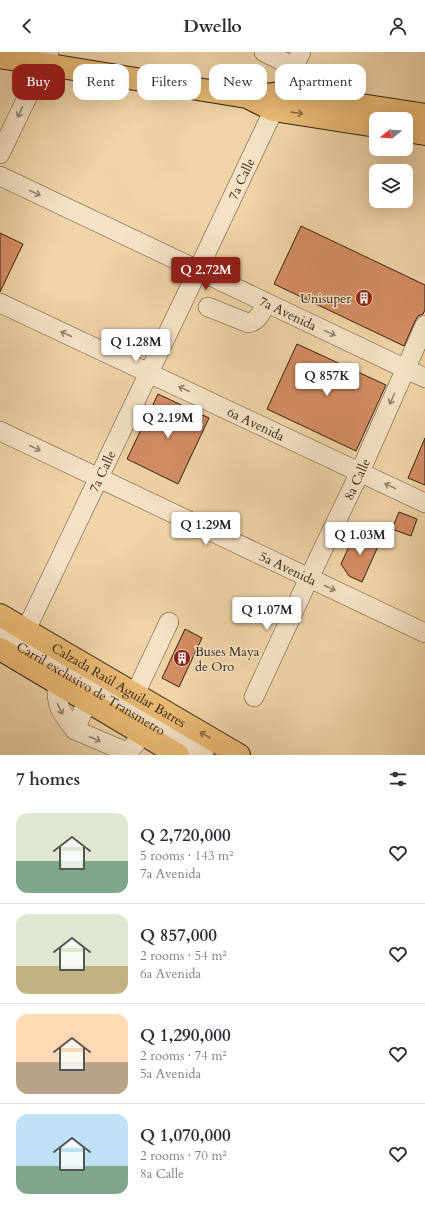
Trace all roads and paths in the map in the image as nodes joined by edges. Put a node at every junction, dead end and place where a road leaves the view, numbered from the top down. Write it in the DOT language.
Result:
graph roads {
  1 [pos="264,52"];
  2 [pos="0,57"];
  3 [pos="46,58"];
  4 [pos="297,59"];
  5 [pos="277,101"];
  6 [pos="425,115"];
  7 [pos="369,124"];
  8 [pos="413,132"];
  9 [pos="425,134"];
  10 [pos="0,154"];
  11 [pos="0,176"];
  12 [pos="198,270"];
  13 [pos="0,302"];
  14 [pos="266,303"];
  15 [pos="208,306"];
  16 [pos="425,325"];
  17 [pos="405,369"];
  18 [pos="149,373"];
  19 [pos="425,378"];
  20 [pos="0,431"];
  21 [pos="360,472"];
  22 [pos="98,478"];
  23 [pos="425,503"];
  24 [pos="309,578"];
  25 [pos="0,615"];
  26 [pos="169,622"];
  27 [pos="26,630"];
  28 [pos="425,633"];
  29 [pos="1,649"];
  30 [pos="57,684"];
  31 [pos="135,694"];
  32 [pos="254,697"];
  33 [pos="87,702"];
  34 [pos="75,730"];
  35 [pos="142,734"];
  36 [pos="178,755"];
  37 [pos="204,755"];
  38 [pos="239,755"];
  1 -- 4 [label="street"];
  2 -- 3 [label="main road"];
  3 -- 5 [label="main road"];
  3 -- 10 [label="street, one-way"];
  4 -- 5 [label="street, 7a Calle"];
  5 -- 6 [label="main road"];
  5 -- 7 [label="main road, one-way"];
  5 -- 12 [label="street, 7a Calle"];
  8 -- 9 [label="main road"];
  11 -- 12 [label="street, 7a Avenida, one-way"];
  12 -- 14 [label="street, 7a Avenida"];
  12 -- 18 [label="street, 7a Calle"];
  18 -- 13 [label="street, 6a Avenida, one-way"];
  14 -- 15 [label="street"];
  14 -- 17 [label="street, 7a Avenida, one-way"];
  16 -- 17 [label="street, 8a Calle"];
  17 -- 19 [label="street, 7a Avenida"];
  17 -- 21 [label="street, 8a Calle, one-way"];
  21 -- 18 [label="street, 6a Avenida, one-way"];
  18 -- 22 [label="street, 7a Calle"];
  20 -- 22 [label="street, 5a Avenida, one-way"];
  23 -- 21 [label="street, 6a Avenida, one-way"];
  21 -- 24 [label="street, 8a Calle"];
  22 -- 24 [label="street, 5a Avenida"];
  22 -- 27 [label="street, 7a Calle"];
  24 -- 28 [label="street, 5a Avenida, one-way"];
  24 -- 32 [label="street, 8a Calle"];
  25 -- 27 [label="main road, Calzada Raúl Aguilar Batres"];
  26 -- 31 [label="street"];
  27 -- 31 [label="main road, Calzada Raúl Aguilar Batres"];
  29 -- 30 [label="main road"];
  29 -- 37 [label="street, Carril exclusivo de Transmetro"];
  30 -- 33 [label="main road"];
  30 -- 34 [label="street, one-way"];
  38 -- 31 [label="main road, Calzada Raúl Aguilar Batres, one-way"];
  33 -- 34 [label="street"];
  33 -- 35 [label="main road"];
  34 -- 35 [label="street, one-way"];
  35 -- 36 [label="main road"];
}
